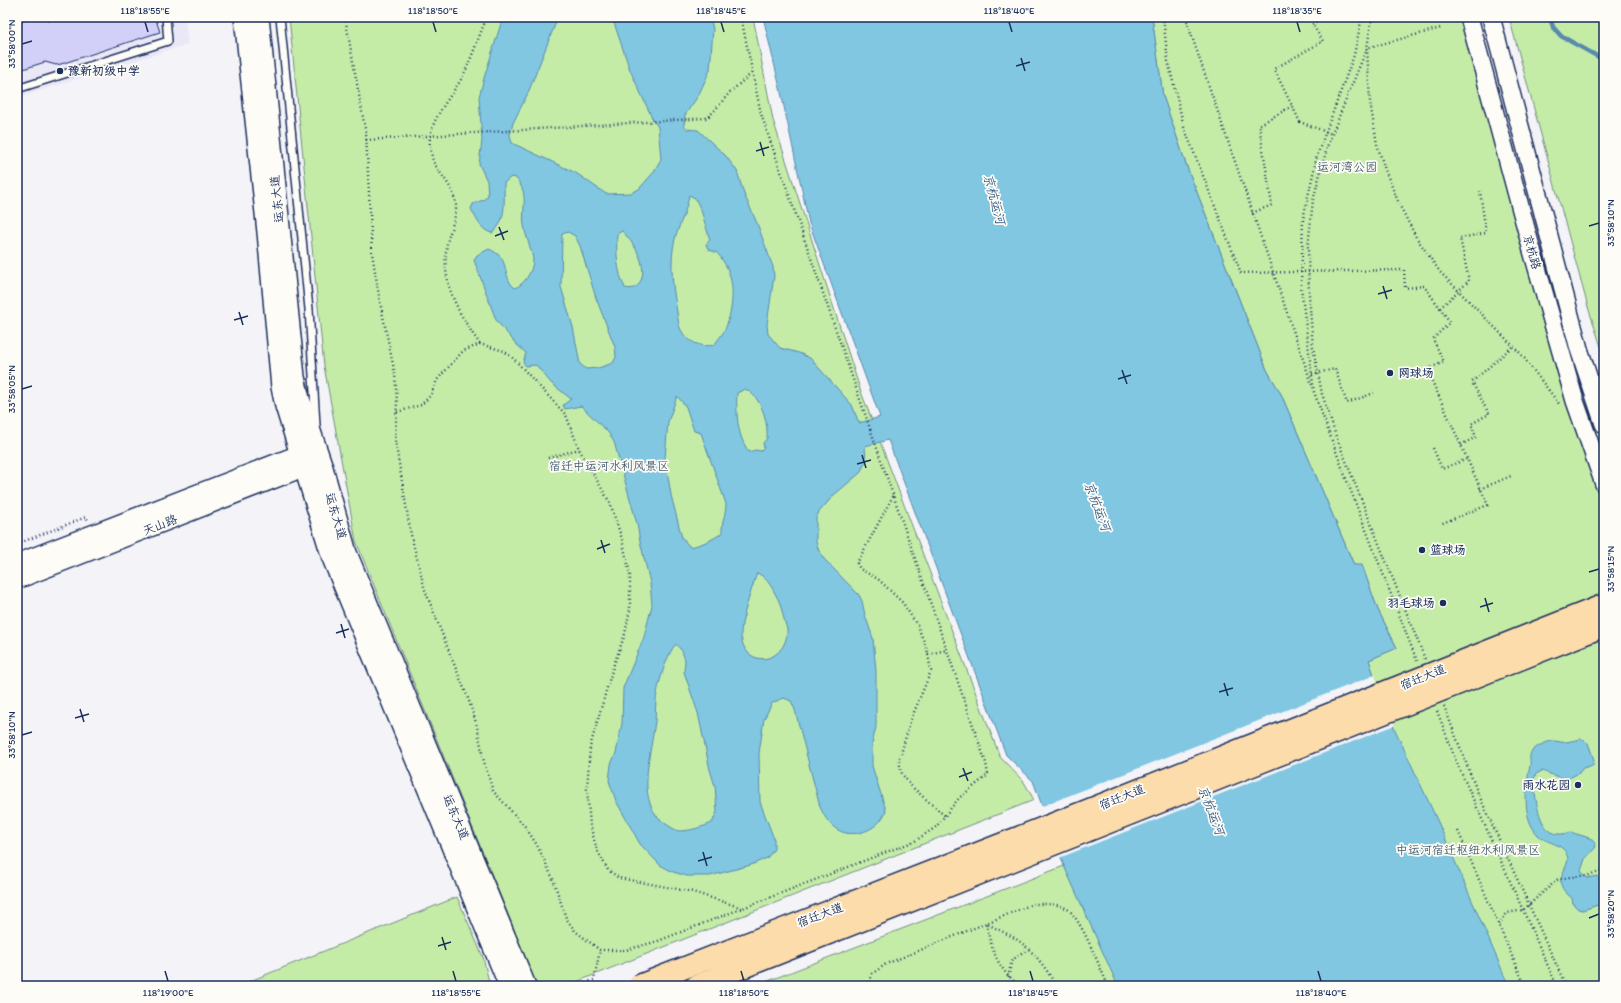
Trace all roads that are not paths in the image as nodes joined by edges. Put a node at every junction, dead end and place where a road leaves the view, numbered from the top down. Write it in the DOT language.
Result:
graph roads {
  1 [pos="166,17"];
  2 [pos="244,17"];
  3 [pos="259,17"];
  4 [pos="280,17"];
  5 [pos="1469,17"];
  6 [pos="1491,17"];
  7 [pos="17,89"];
  8 [pos="1604,424"];
  9 [pos="318,453"];
  10 [pos="301,461"];
  11 [pos="1604,484"];
  12 [pos="17,563"];
  13 [pos="17,580"];
  14 [pos="1604,606"];
  15 [pos="1604,626"];
  16 [pos="509,986"];
  17 [pos="526,986"];
  18 [pos="638,986"];
  19 [pos="696,986"];
  1 -- 7 [label="lane"];
  2 -- 10 [label="main road, 运东大道"];
  3 -- 9 [label="main road, 运东大道"];
  4 -- 9 [label="lane"];
  5 -- 11 [label="street, 京杭路"];
  6 -- 8 [label="street, 京杭路"];
  9 -- 17 [label="main road, 运东大道"];
  10 -- 12 [label="street, 天山路"];
  10 -- 13 [label="street, 天山路"];
  10 -- 16 [label="main road, 运东大道"];
  14 -- 18 [label="main road, 宿迁大道, bridge"];
  15 -- 19 [label="main road, 宿迁大道, bridge"];
}
